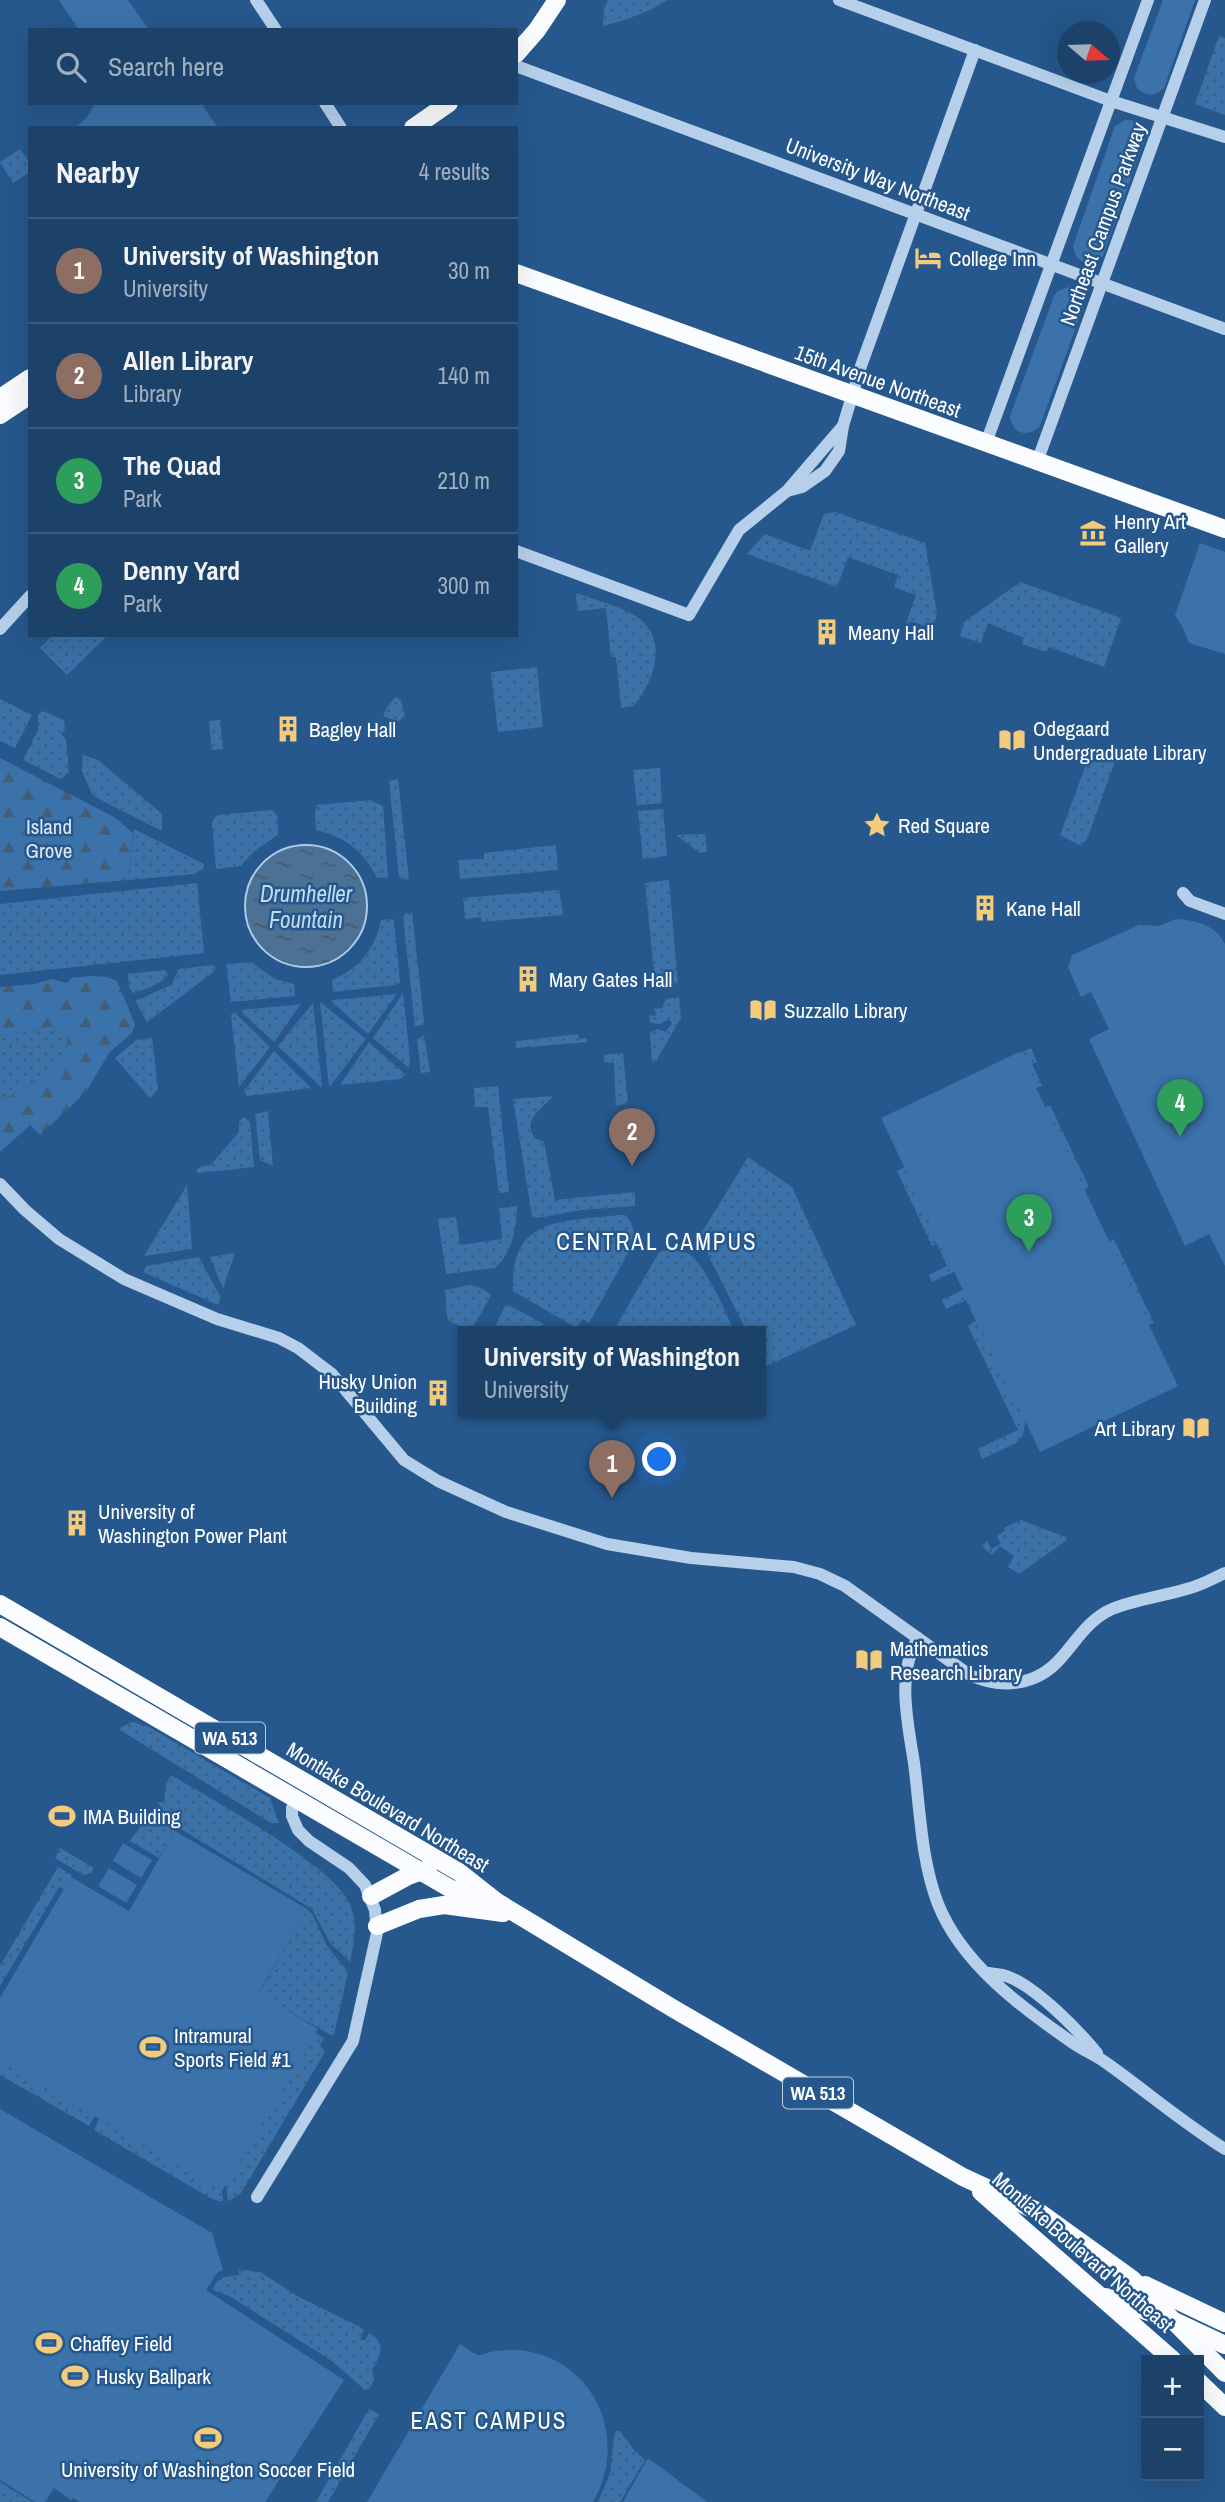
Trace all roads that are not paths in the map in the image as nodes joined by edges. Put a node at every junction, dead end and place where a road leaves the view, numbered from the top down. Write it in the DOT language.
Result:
graph roads {
  1 [pos="256,0"];
  2 [pos="557,0"];
  3 [pos="839,0"];
  4 [pos="1148,0"];
  5 [pos="1205,0"];
  6 [pos="275,28"];
  7 [pos="975,50"];
  8 [pos="518,52"];
  9 [pos="518,67"];
  10 [pos="1111,101"];
  11 [pos="326,105"];
  12 [pos="446,105"];
  13 [pos="1163,117"];
  14 [pos="340,126"];
  15 [pos="416,126"];
  16 [pos="1225,137"];
  17 [pos="915,214"];
  18 [pos="1050,264"];
  19 [pos="518,274"];
  20 [pos="1101,283"];
  21 [pos="1225,329"];
  22 [pos="28,379"];
  23 [pos="28,396"];
  24 [pos="853,396"];
  25 [pos="0,398"];
  26 [pos="0,415"];
  27 [pos="986,443"];
  28 [pos="1037,462"];
  29 [pos="1225,529"];
  30 [pos="518,552"];
  31 [pos="28,598"];
  32 [pos="0,629"];
  33 [pos="1183,893"];
  34 [pos="1225,914"];
  35 [pos="0,1184"];
  36 [pos="1225,1573"];
  37 [pos="0,1604"];
  38 [pos="0,1627"];
  39 [pos="918,1638"];
  40 [pos="118,1674"];
  41 [pos="127,1702"];
  42 [pos="268,1760"];
  43 [pos="296,1800"];
  44 [pos="420,1871"];
  45 [pos="459,1872"];
  46 [pos="370,1896"];
  47 [pos="497,1902"];
  48 [pos="519,1916"];
  49 [pos="377,1926"];
  50 [pos="1225,2150"];
  51 [pos="963,2177"];
  52 [pos="257,2197"];
  53 [pos="1132,2279"];
  54 [pos="1100,2295"];
  55 [pos="1174,2321"];
  56 [pos="1225,2323"];
  57 [pos="1225,2345"];
  58 [pos="1167,2355"];
  59 [pos="1225,2373"];
  60 [pos="1204,2387"];
  61 [pos="1225,2407"];
  1 -- 6 [label="street"];
  2 -- 8 [label="main road"];
  3 -- 7 [label="street"];
  4 -- 10 [label="street, Northeast Campus Parkway"];
  5 -- 13 [label="street, Northeast Campus Parkway"];
  7 -- 10 [label="street"];
  7 -- 17 [label="street"];
  9 -- 17 [label="street, University Way Northeast"];
  10 -- 13 [label="street"];
  10 -- 18 [label="street, Northeast Campus Parkway"];
  11 -- 14 [label="street"];
  12 -- 15 [label="main road"];
  13 -- 16 [label="street"];
  13 -- 20 [label="street, Northeast Campus Parkway"];
  17 -- 18 [label="street, University Way Northeast"];
  17 -- 24 [label="street"];
  18 -- 20 [label="street, University Way Northeast"];
  18 -- 27 [label="street, Northeast Campus Parkway"];
  19 -- 24 [label="main road, 15th Avenue Northeast"];
  20 -- 21 [label="street, University Way Northeast"];
  20 -- 28 [label="street, Northeast Campus Parkway"];
  22 -- 25 [label="main road"];
  23 -- 26 [label="main road"];
  24 -- 27 [label="main road, 15th Avenue Northeast"];
  24 -- 30 [label="street"];
  27 -- 28 [label="main road, 15th Avenue Northeast"];
  28 -- 29 [label="main road, 15th Avenue Northeast"];
  31 -- 32 [label="street"];
  33 -- 34 [label="street"];
  35 -- 39 [label="street"];
  36 -- 39 [label="street"];
  37 -- 40 [label="main road, Montlake Boulevard Northeast / WA 513"];
  38 -- 41 [label="main road, Montlake Boulevard Northeast / WA 513"];
  39 -- 50 [label="street"];
  40 -- 41 [label="main road"];
  40 -- 42 [label="main road, Montlake Boulevard Northeast / WA 513"];
  41 -- 43 [label="main road, Montlake Boulevard Northeast / WA 513"];
  42 -- 43 [label="main road"];
  42 -- 45 [label="main road, Montlake Boulevard Northeast / WA 513"];
  43 -- 44 [label="main road, Montlake Boulevard Northeast / WA 513"];
  43 -- 46 [label="street"];
  44 -- 45 [label="main road"];
  44 -- 46 [label="main road"];
  44 -- 47 [label="main road, Montlake Boulevard Northeast / WA 513"];
  45 -- 47 [label="main road, Montlake Boulevard Northeast / WA 513"];
  46 -- 49 [label="street"];
  47 -- 48 [label="main road, Montlake Boulevard Northeast / WA 513"];
  48 -- 49 [label="main road"];
  48 -- 51 [label="main road, Montlake Boulevard Northeast / WA 513"];
  49 -- 52 [label="street"];
  51 -- 53 [label="main road, Montlake Boulevard Northeast / WA 513"];
  51 -- 54 [label="main road, Montlake Boulevard Northeast / WA 513"];
  53 -- 55 [label="main road, Montlake Boulevard Northeast / WA 513"];
  53 -- 56 [label="main road"];
  54 -- 55 [label="main road"];
  54 -- 58 [label="main road, Montlake Boulevard Northeast / WA 513"];
  55 -- 57 [label="main road"];
  55 -- 59 [label="main road, Montlake Boulevard Northeast / WA 513"];
  60 -- 61 [label="main road"];
}
